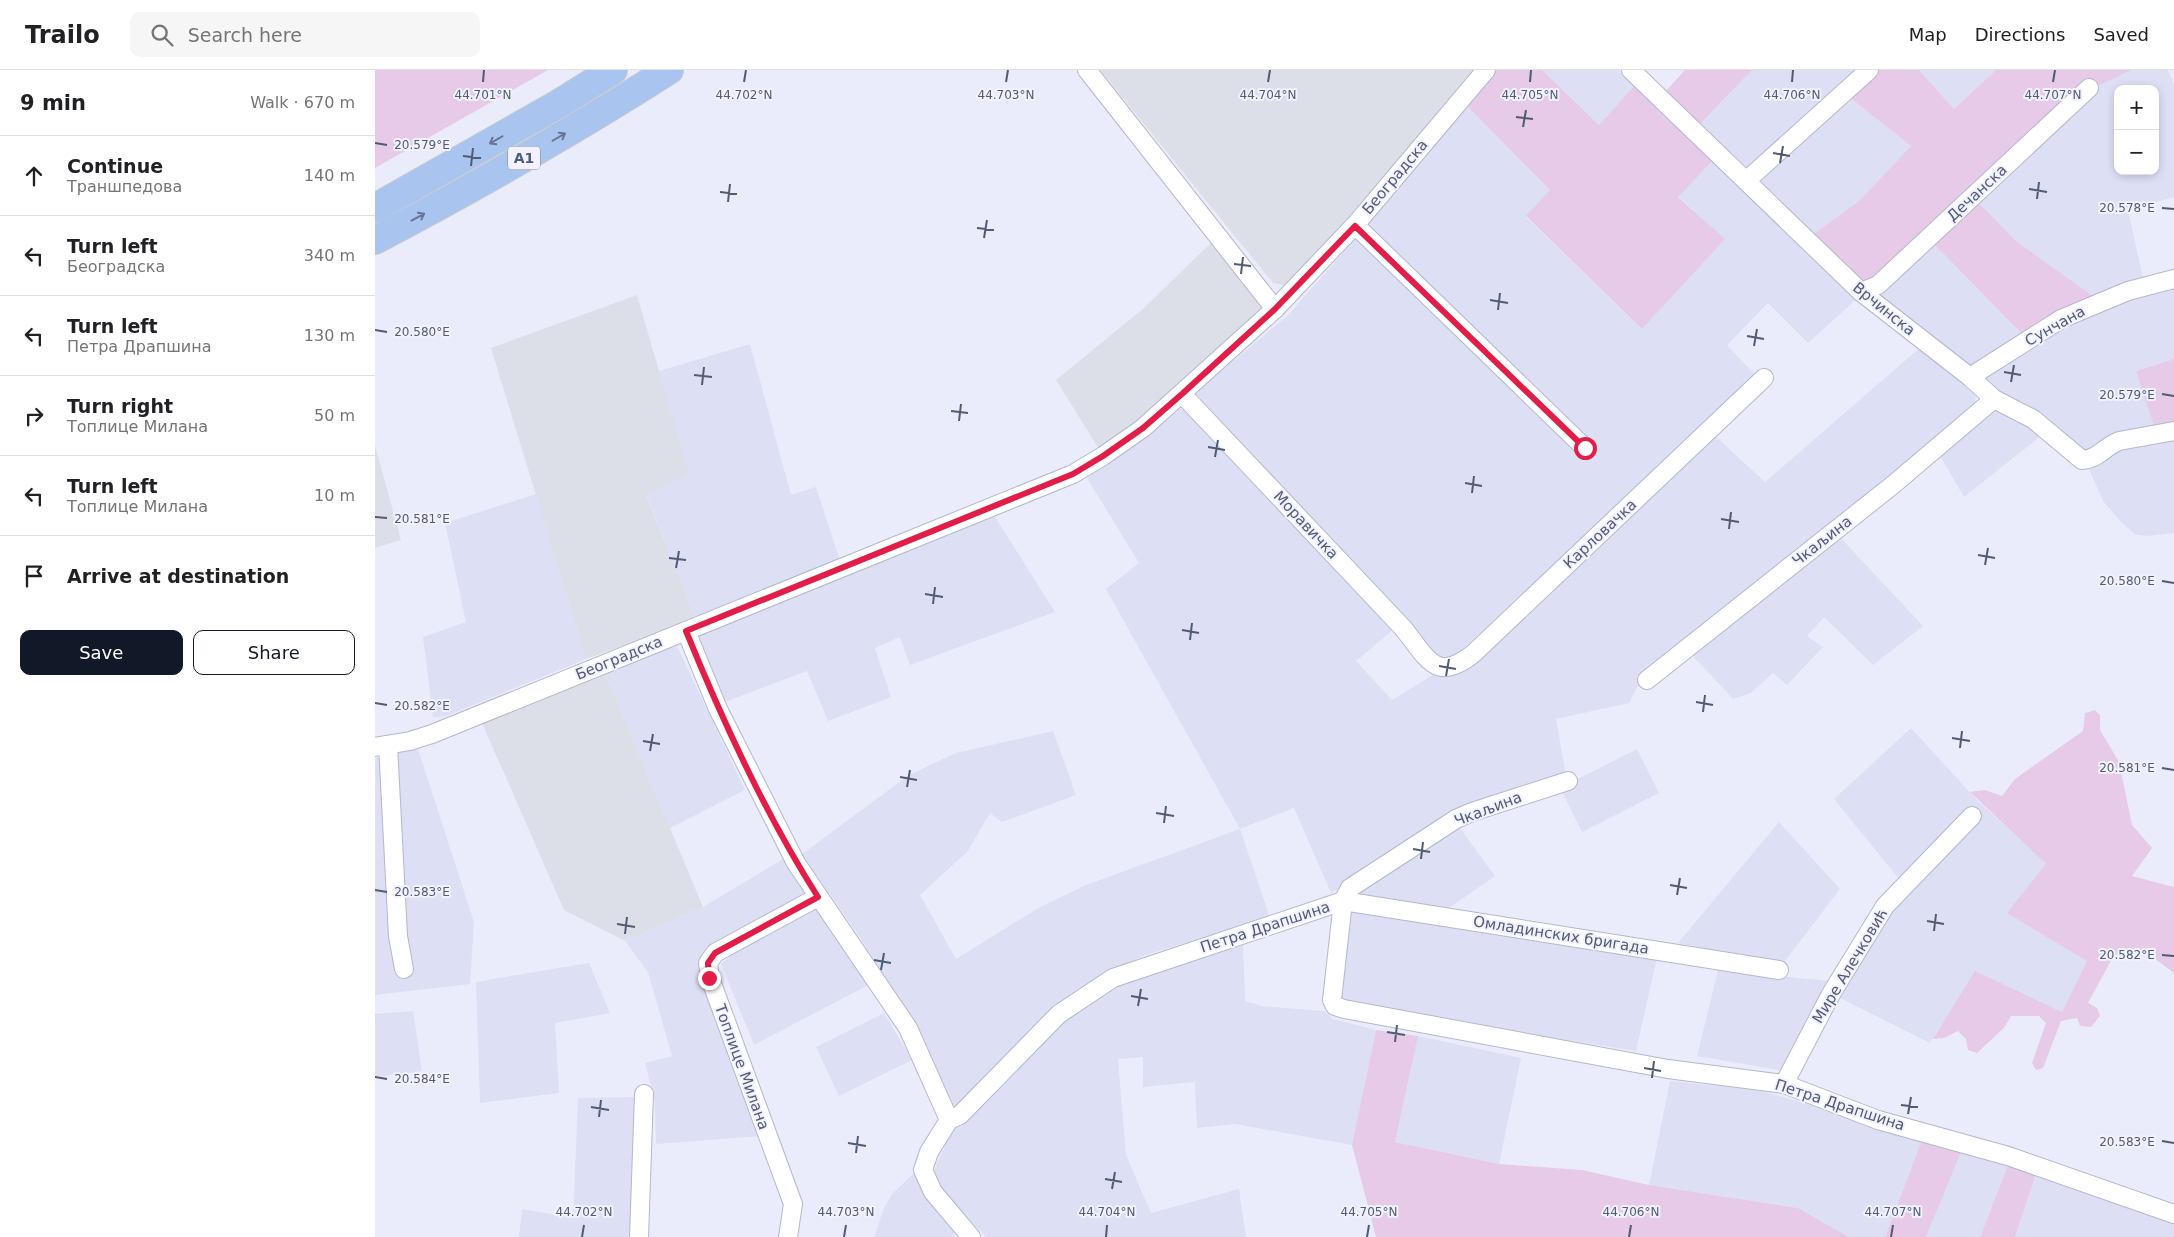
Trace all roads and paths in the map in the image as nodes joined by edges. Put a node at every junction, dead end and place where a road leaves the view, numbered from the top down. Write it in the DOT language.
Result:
graph roads {
  1 [pos="613,70"];
  2 [pos="669,70"];
  3 [pos="1087,70"];
  4 [pos="1486,70"];
  5 [pos="1631,70"];
  6 [pos="1869,70"];
  7 [pos="2089,88"];
  8 [pos="1746,180"];
  9 [pos="375,208"];
  10 [pos="1355,226"];
  11 [pos="375,240"];
  12 [pos="2174,279"];
  13 [pos="1861,292"];
  14 [pos="1275,309"];
  15 [pos="1970,377"];
  16 [pos="1764,378"];
  17 [pos="1182,394"];
  18 [pos="1994,399"];
  19 [pos="2174,432"];
  20 [pos="1585,448"];
  21 [pos="686,631"];
  22 [pos="1428,659"];
  23 [pos="1647,680"];
  24 [pos="382,746"];
  25 [pos="1568,781"];
  26 [pos="1972,816"];
  27 [pos="818,897"];
  28 [pos="1343,901"];
  29 [pos="404,969"];
  30 [pos="1779,970"];
  31 [pos="1784,1084"];
  32 [pos="644,1094"];
  33 [pos="949,1120"];
  34 [pos="2174,1214"];
  35 [pos="965,1235"];
  36 [pos="639,1237"];
  37 [pos="788,1237"];
  1 -- 9 [label="highway, A1, one-way"];
  11 -- 2 [label="highway, A1, one-way"];
  3 -- 14 [label="street"];
  4 -- 10 [label="street, Београдска"];
  5 -- 8 [label="street, Врчинска"];
  6 -- 8 [label="street"];
  7 -- 13 [label="street, Дечанска"];
  8 -- 13 [label="street, Врчинска"];
  10 -- 14 [label="street, Београдска"];
  10 -- 20 [label="street"];
  12 -- 15 [label="street, Сунчана"];
  13 -- 15 [label="street, Врчинска"];
  14 -- 17 [label="street, Београдска"];
  15 -- 18 [label="street, Врчинска"];
  16 -- 22 [label="street, Карловачка"];
  17 -- 21 [label="street, Београдска"];
  17 -- 22 [label="street, Моравичка"];
  18 -- 19 [label="street, Врчинска"];
  18 -- 23 [label="street, Чкаљина"];
  21 -- 24 [label="street, Београдска"];
  21 -- 27 [label="street"];
  24 -- 29 [label="street"];
  25 -- 28 [label="street, Чкаљина"];
  26 -- 31 [label="street, Мире Алечковић"];
  27 -- 33 [label="street"];
  27 -- 37 [label="street, Топлице Милана"];
  28 -- 30 [label="street, Омладинских бригада"];
  28 -- 31 [label="street, Петра Драпшина"];
  28 -- 33 [label="street, Петра Драпшина"];
  31 -- 34 [label="street, Петра Драпшина"];
  32 -- 36 [label="street"];
  33 -- 35 [label="street"];
}
